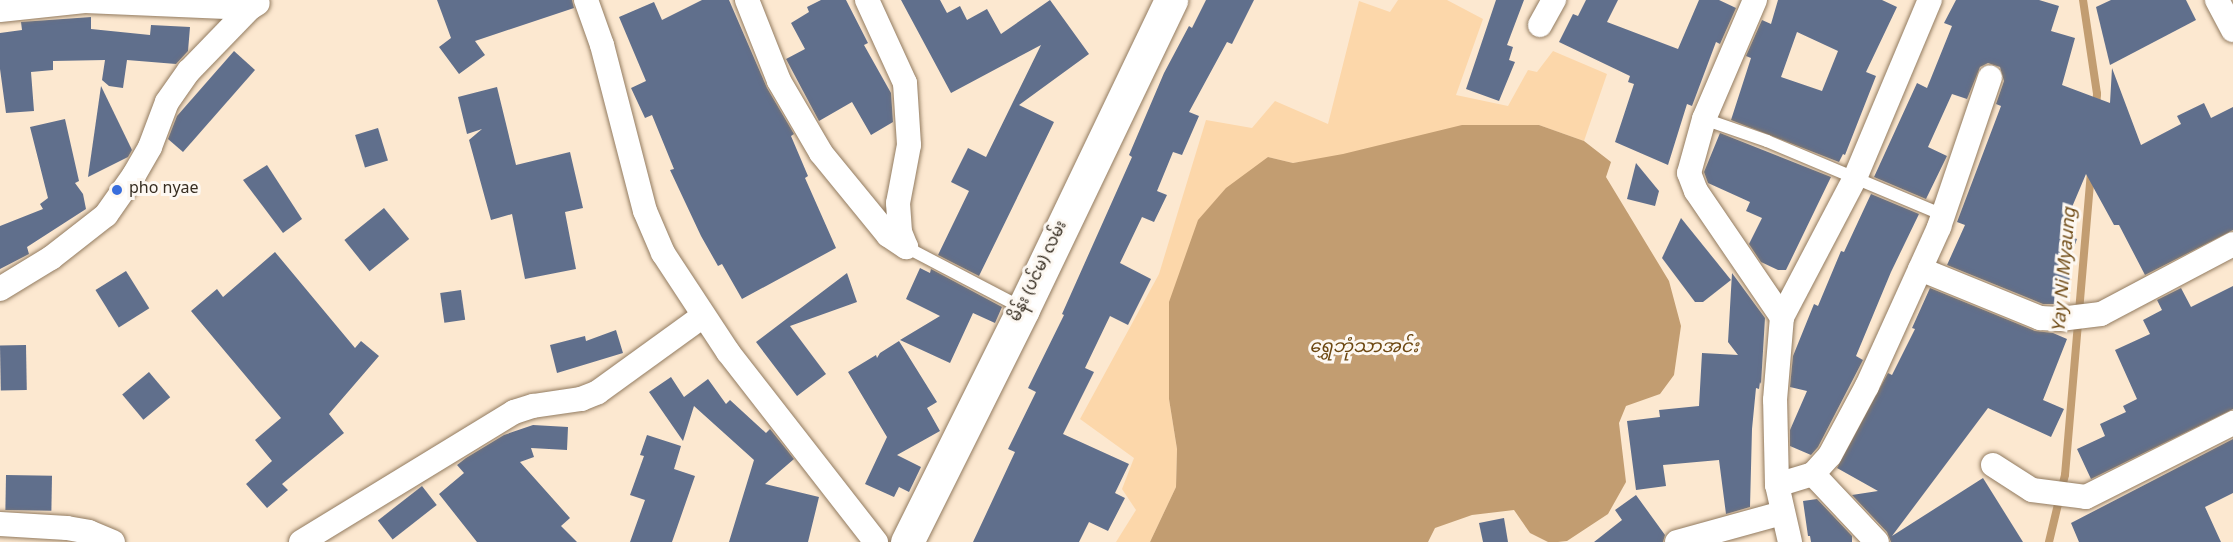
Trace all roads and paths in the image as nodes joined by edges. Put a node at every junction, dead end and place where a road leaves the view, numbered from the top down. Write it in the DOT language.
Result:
graph roads {
  1 [pos="586,0"];
  2 [pos="747,0"];
  3 [pos="867,0"];
  4 [pos="1171,0"];
  5 [pos="1554,0"];
  6 [pos="1755,0"];
  7 [pos="1930,0"];
  8 [pos="2217,0"];
  9 [pos="222,3"];
  10 [pos="256,4"];
  11 [pos="0,10"];
  12 [pos="1540,25"];
  13 [pos="2233,30"];
  14 [pos="1990,77"];
  15 [pos="1704,119"];
  16 [pos="1855,178"];
  17 [pos="1943,215"];
  18 [pos="2233,244"];
  19 [pos="906,247"];
  20 [pos="1920,269"];
  21 [pos="0,289"];
  22 [pos="1023,309"];
  23 [pos="703,316"];
  24 [pos="1782,317"];
  25 [pos="2233,423"];
  26 [pos="1993,465"];
  27 [pos="1813,474"];
  28 [pos="1777,485"];
  29 [pos="1782,513"];
  30 [pos="0,524"];
  31 [pos="113,542"];
  32 [pos="301,542"];
  33 [pos="876,542"];
  34 [pos="907,542"];
  35 [pos="1677,542"];
  36 [pos="1790,542"];
  37 [pos="1877,542"];
  1 -- 23 [label="street"];
  2 -- 19 [label="street"];
  3 -- 19 [label="street"];
  4 -- 22 [label="main road, မိန်း (ပင်မ) လမ်း"];
  5 -- 12 [label="street"];
  6 -- 15 [label="street"];
  7 -- 16 [label="street"];
  8 -- 13 [label="street"];
  9 -- 10 [label="street"];
  9 -- 11 [label="street"];
  10 -- 21 [label="street"];
  14 -- 17 [label="street"];
  15 -- 16 [label="lane"];
  15 -- 24 [label="street"];
  16 -- 17 [label="lane"];
  16 -- 24 [label="street"];
  17 -- 20 [label="street"];
  18 -- 20 [label="street"];
  19 -- 22 [label="lane"];
  20 -- 27 [label="street"];
  22 -- 34 [label="main road, မိန်း (ပင်မ) လမ်း"];
  23 -- 32 [label="street"];
  23 -- 33 [label="street"];
  24 -- 28 [label="street"];
  25 -- 26 [label="street"];
  27 -- 28 [label="street"];
  27 -- 37 [label="street"];
  28 -- 29 [label="street"];
  29 -- 35 [label="street"];
  29 -- 36 [label="street"];
  30 -- 31 [label="street"];
}
